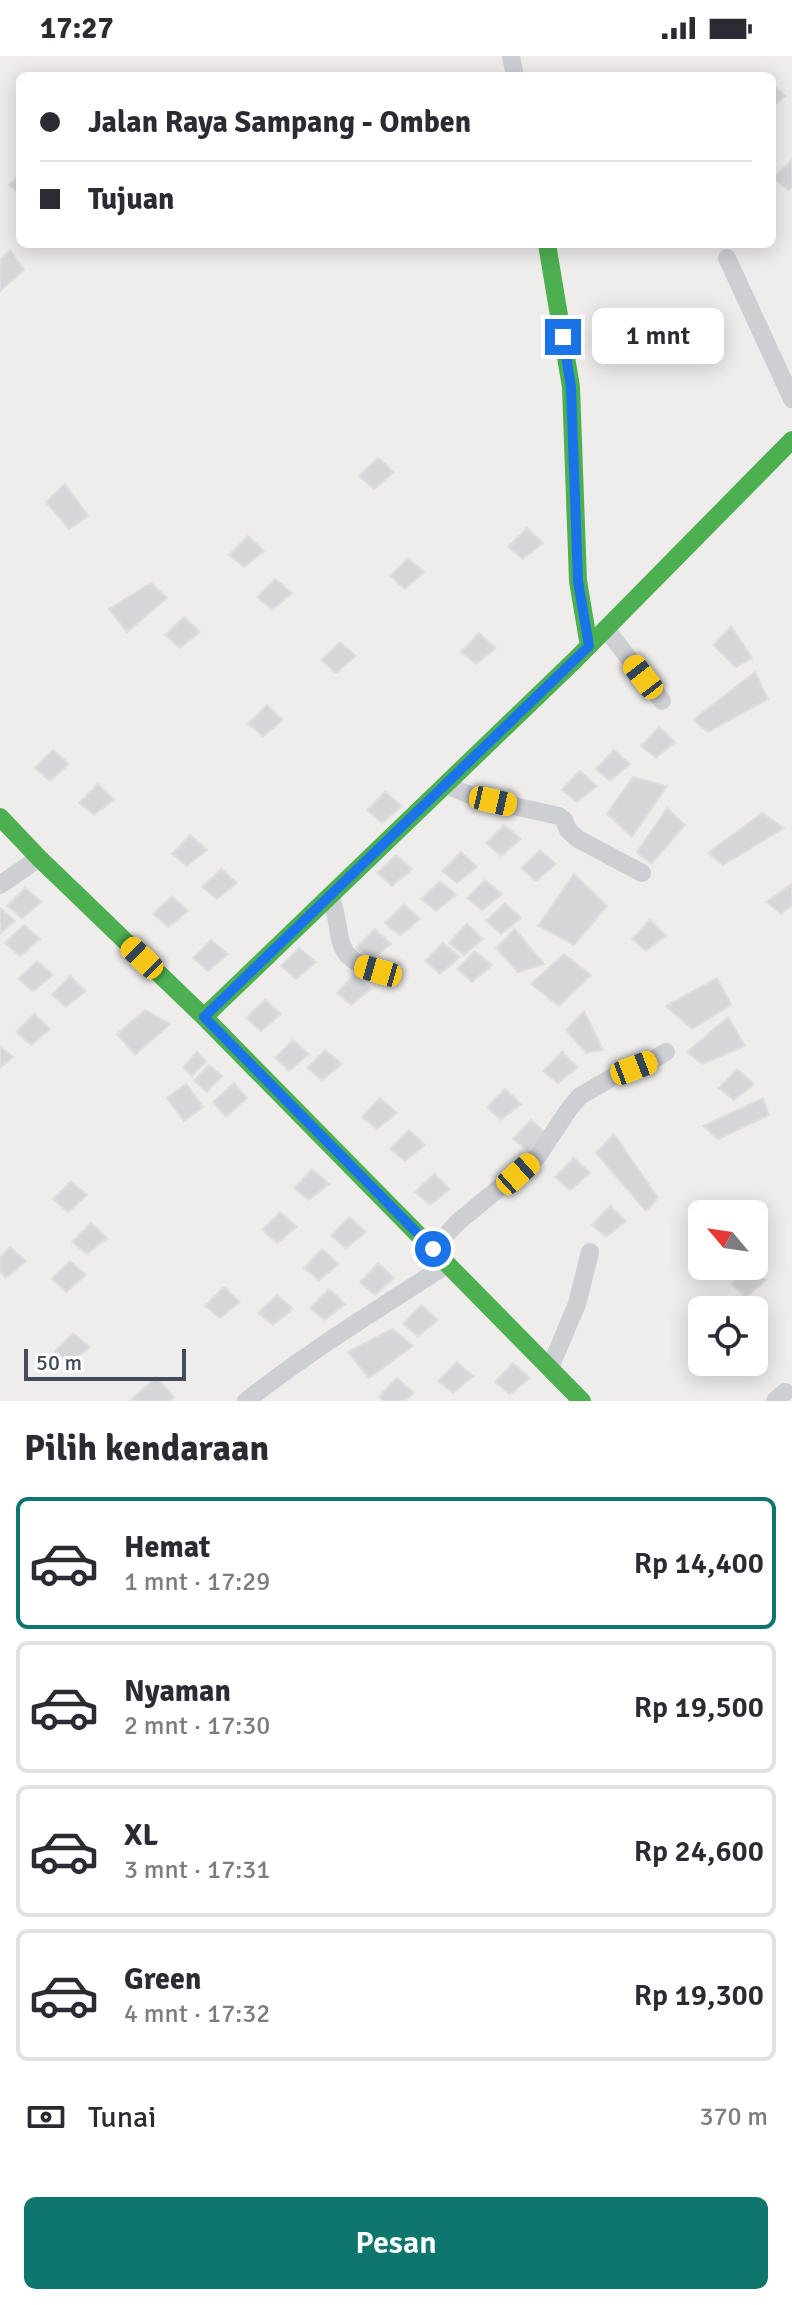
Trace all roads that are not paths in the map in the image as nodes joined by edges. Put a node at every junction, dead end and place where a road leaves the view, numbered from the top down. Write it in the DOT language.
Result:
graph roads {
  1 [pos="548,248"];
  2 [pos="727,258"];
  3 [pos="792,399"];
  4 [pos="792,440"];
  5 [pos="606,629"];
  6 [pos="589,646"];
  7 [pos="662,701"];
  8 [pos="446,785"];
  9 [pos="0,817"];
  10 [pos="39,858"];
  11 [pos="642,873"];
  12 [pos="0,885"];
  13 [pos="330,896"];
  14 [pos="378,971"];
  15 [pos="204,1017"];
  16 [pos="666,1052"];
  17 [pos="433,1249"];
  18 [pos="590,1252"];
  19 [pos="448,1264"];
  20 [pos="550,1368"];
  21 [pos="246,1401"];
  22 [pos="582,1401"];
  1 -- 6 [label="street"];
  2 -- 3 [label="street"];
  4 -- 5 [label="street"];
  5 -- 6 [label="street"];
  5 -- 7 [label="street"];
  6 -- 8 [label="street"];
  8 -- 11 [label="street"];
  8 -- 13 [label="street"];
  9 -- 10 [label="street"];
  10 -- 12 [label="street"];
  10 -- 15 [label="street"];
  13 -- 14 [label="street"];
  13 -- 15 [label="street"];
  15 -- 17 [label="street"];
  16 -- 17 [label="street"];
  17 -- 19 [label="street"];
  18 -- 20 [label="street"];
  19 -- 20 [label="street"];
  19 -- 21 [label="street"];
  20 -- 22 [label="street"];
}
